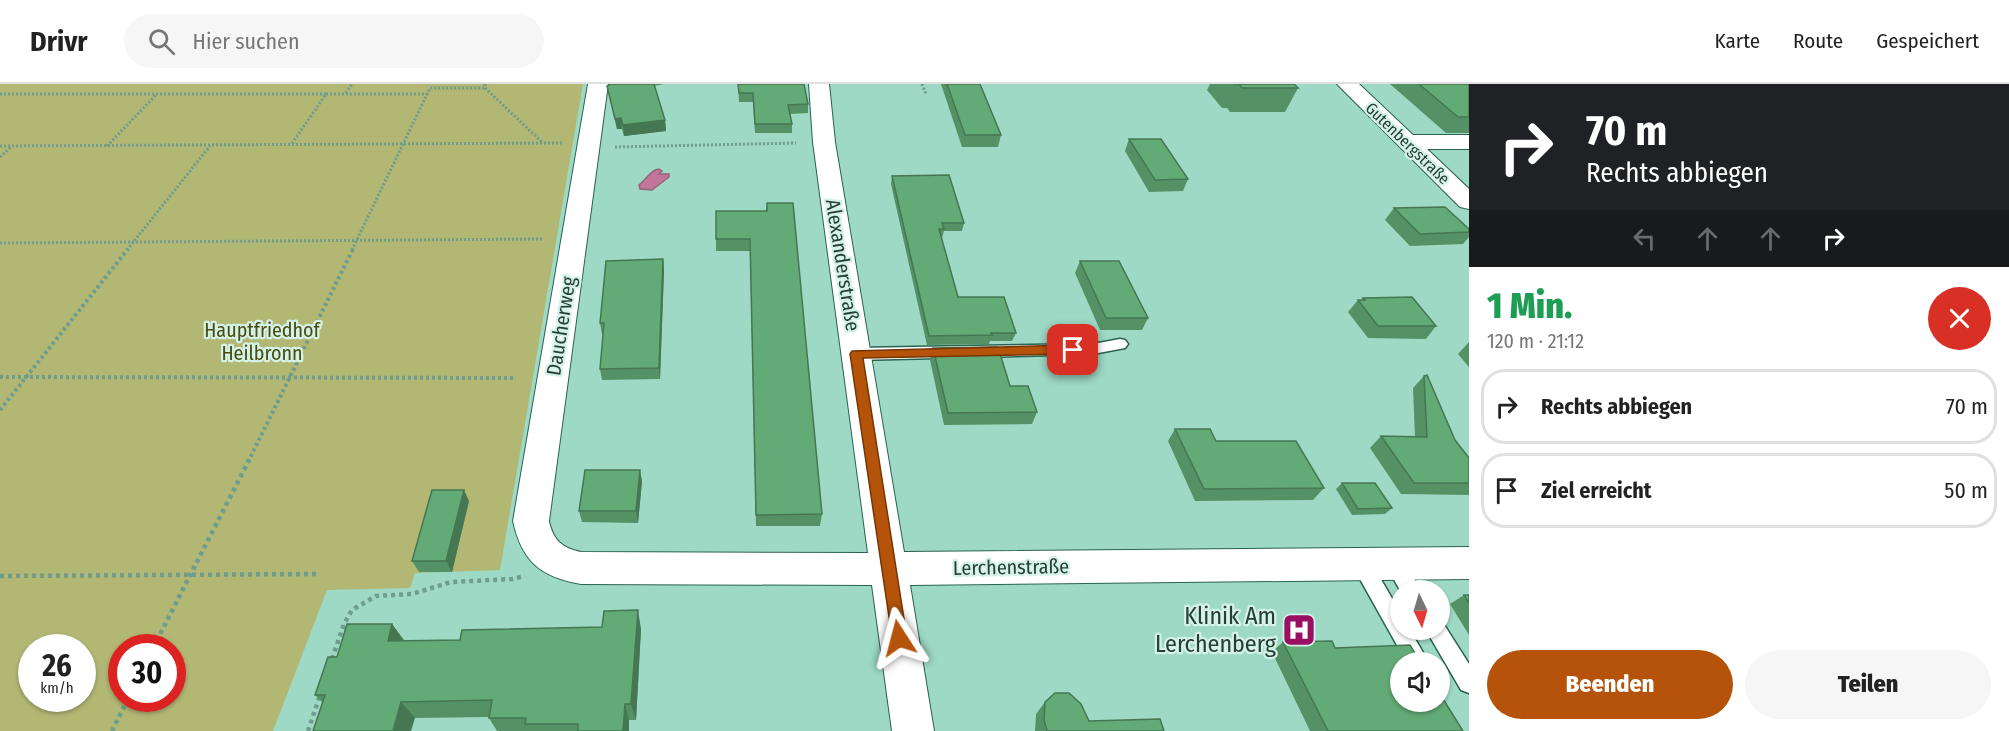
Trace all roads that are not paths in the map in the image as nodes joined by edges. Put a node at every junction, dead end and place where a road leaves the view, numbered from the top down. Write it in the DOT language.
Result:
graph roads {
  1 [pos="598,84"];
  2 [pos="819,84"];
  3 [pos="1347,84"];
  4 [pos="1407,142"];
  5 [pos="1469,142"];
  6 [pos="1469,202"];
  7 [pos="1120,344"];
  8 [pos="856,354"];
  9 [pos="555,559"];
  10 [pos="1469,562"];
  11 [pos="888,569"];
  12 [pos="1389,572"];
  13 [pos="1442,640"];
  14 [pos="1414,652"];
  15 [pos="1469,683"];
  16 [pos="913,731"];
  1 -- 9 [label="street, Daucherweg"];
  2 -- 8 [label="street, Alexanderstraße"];
  3 -- 4 [label="street, Gutenbergstraße"];
  4 -- 5 [label="street"];
  4 -- 6 [label="street, Gutenbergstraße"];
  7 -- 8 [label="lane"];
  8 -- 11 [label="street, Alexanderstraße"];
  9 -- 11 [label="street, Lerchenstraße"];
  10 -- 12 [label="street, Lerchenstraße"];
  11 -- 12 [label="street, Lerchenstraße"];
  11 -- 16 [label="street, Alexanderstraße"];
  12 -- 14 [label="lane"];
  13 -- 15 [label="lane"];
}
